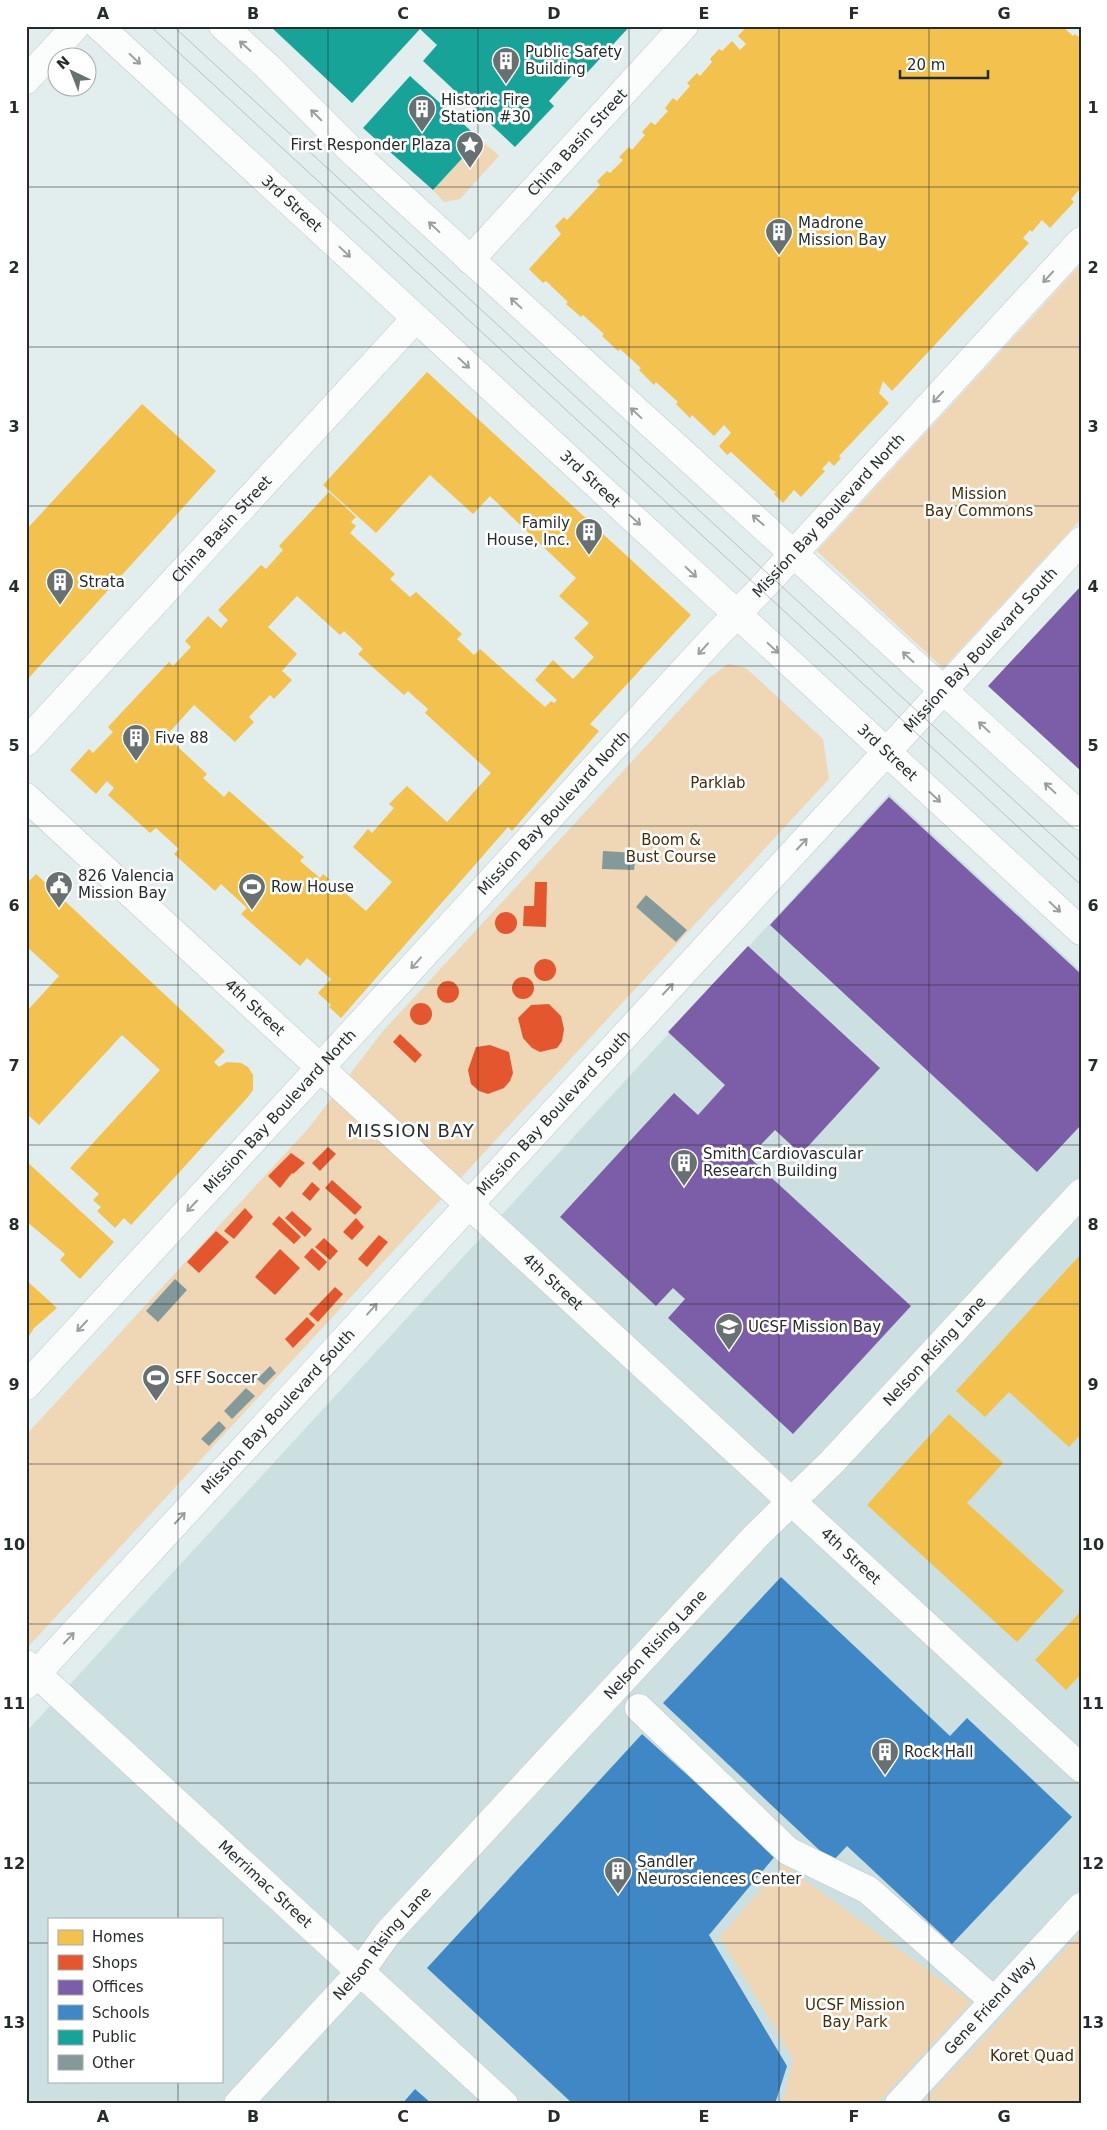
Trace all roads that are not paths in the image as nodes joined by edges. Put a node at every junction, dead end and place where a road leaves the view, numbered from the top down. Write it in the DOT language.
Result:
graph roads {
  1 [pos="76,26"];
  2 [pos="99,26"];
  3 [pos="223,26"];
  4 [pos="684,26"];
  5 [pos="26,80"];
  6 [pos="1081,241"];
  7 [pos="470,260"];
  8 [pos="416,318"];
  9 [pos="1081,541"];
  10 [pos="794,553"];
  11 [pos="738,614"];
  12 [pos="943,690"];
  13 [pos="26,742"];
  14 [pos="886,752"];
  15 [pos="26,797"];
  16 [pos="1081,816"];
  17 [pos="1081,931"];
  18 [pos="320,1068"];
  19 [pos="1081,1192"];
  20 [pos="469,1205"];
  21 [pos="26,1386"];
  22 [pos="792,1502"];
  23 [pos="30,1674"];
  24 [pos="639,1708"];
  25 [pos="1081,1768"];
  26 [pos="1081,1906"];
  27 [pos="360,1972"];
  28 [pos="994,2001"];
  29 [pos="238,2104"];
  30 [pos="504,2104"];
  31 [pos="899,2104"];
  1 -- 5 [label="street"];
  2 -- 8 [label="street, 3rd Street, one-way"];
  7 -- 3 [label="street, one-way"];
  4 -- 7 [label="street, China Basin Street"];
  6 -- 10 [label="street, Mission Bay Boulevard North, one-way"];
  10 -- 7 [label="street, one-way"];
  8 -- 11 [label="street, 3rd Street, one-way"];
  8 -- 13 [label="street, China Basin Street"];
  9 -- 12 [label="street, Mission Bay Boulevard South"];
  10 -- 11 [label="street, Mission Bay Boulevard North"];
  12 -- 10 [label="street, one-way"];
  11 -- 14 [label="street, 3rd Street, one-way"];
  11 -- 18 [label="street, Mission Bay Boulevard North, one-way"];
  12 -- 14 [label="street, Mission Bay Boulevard South"];
  16 -- 12 [label="street, one-way"];
  14 -- 17 [label="street, 3rd Street, one-way"];
  20 -- 14 [label="street, Mission Bay Boulevard South, one-way"];
  15 -- 18 [label="street, 4th Street"];
  18 -- 20 [label="street, 4th Street"];
  18 -- 21 [label="street, Mission Bay Boulevard North, one-way"];
  19 -- 22 [label="street, Nelson Rising Lane"];
  20 -- 22 [label="street, 4th Street"];
  23 -- 20 [label="street, Mission Bay Boulevard South, one-way"];
  22 -- 25 [label="street, 4th Street"];
  22 -- 27 [label="street, Nelson Rising Lane"];
  23 -- 27 [label="street, Merrimac Street"];
  24 -- 28 [label="street"];
  26 -- 28 [label="street, Gene Friend Way"];
  27 -- 29 [label="street, Nelson Rising Lane"];
  27 -- 30 [label="street, Merrimac Street"];
  28 -- 31 [label="street, Gene Friend Way"];
}
